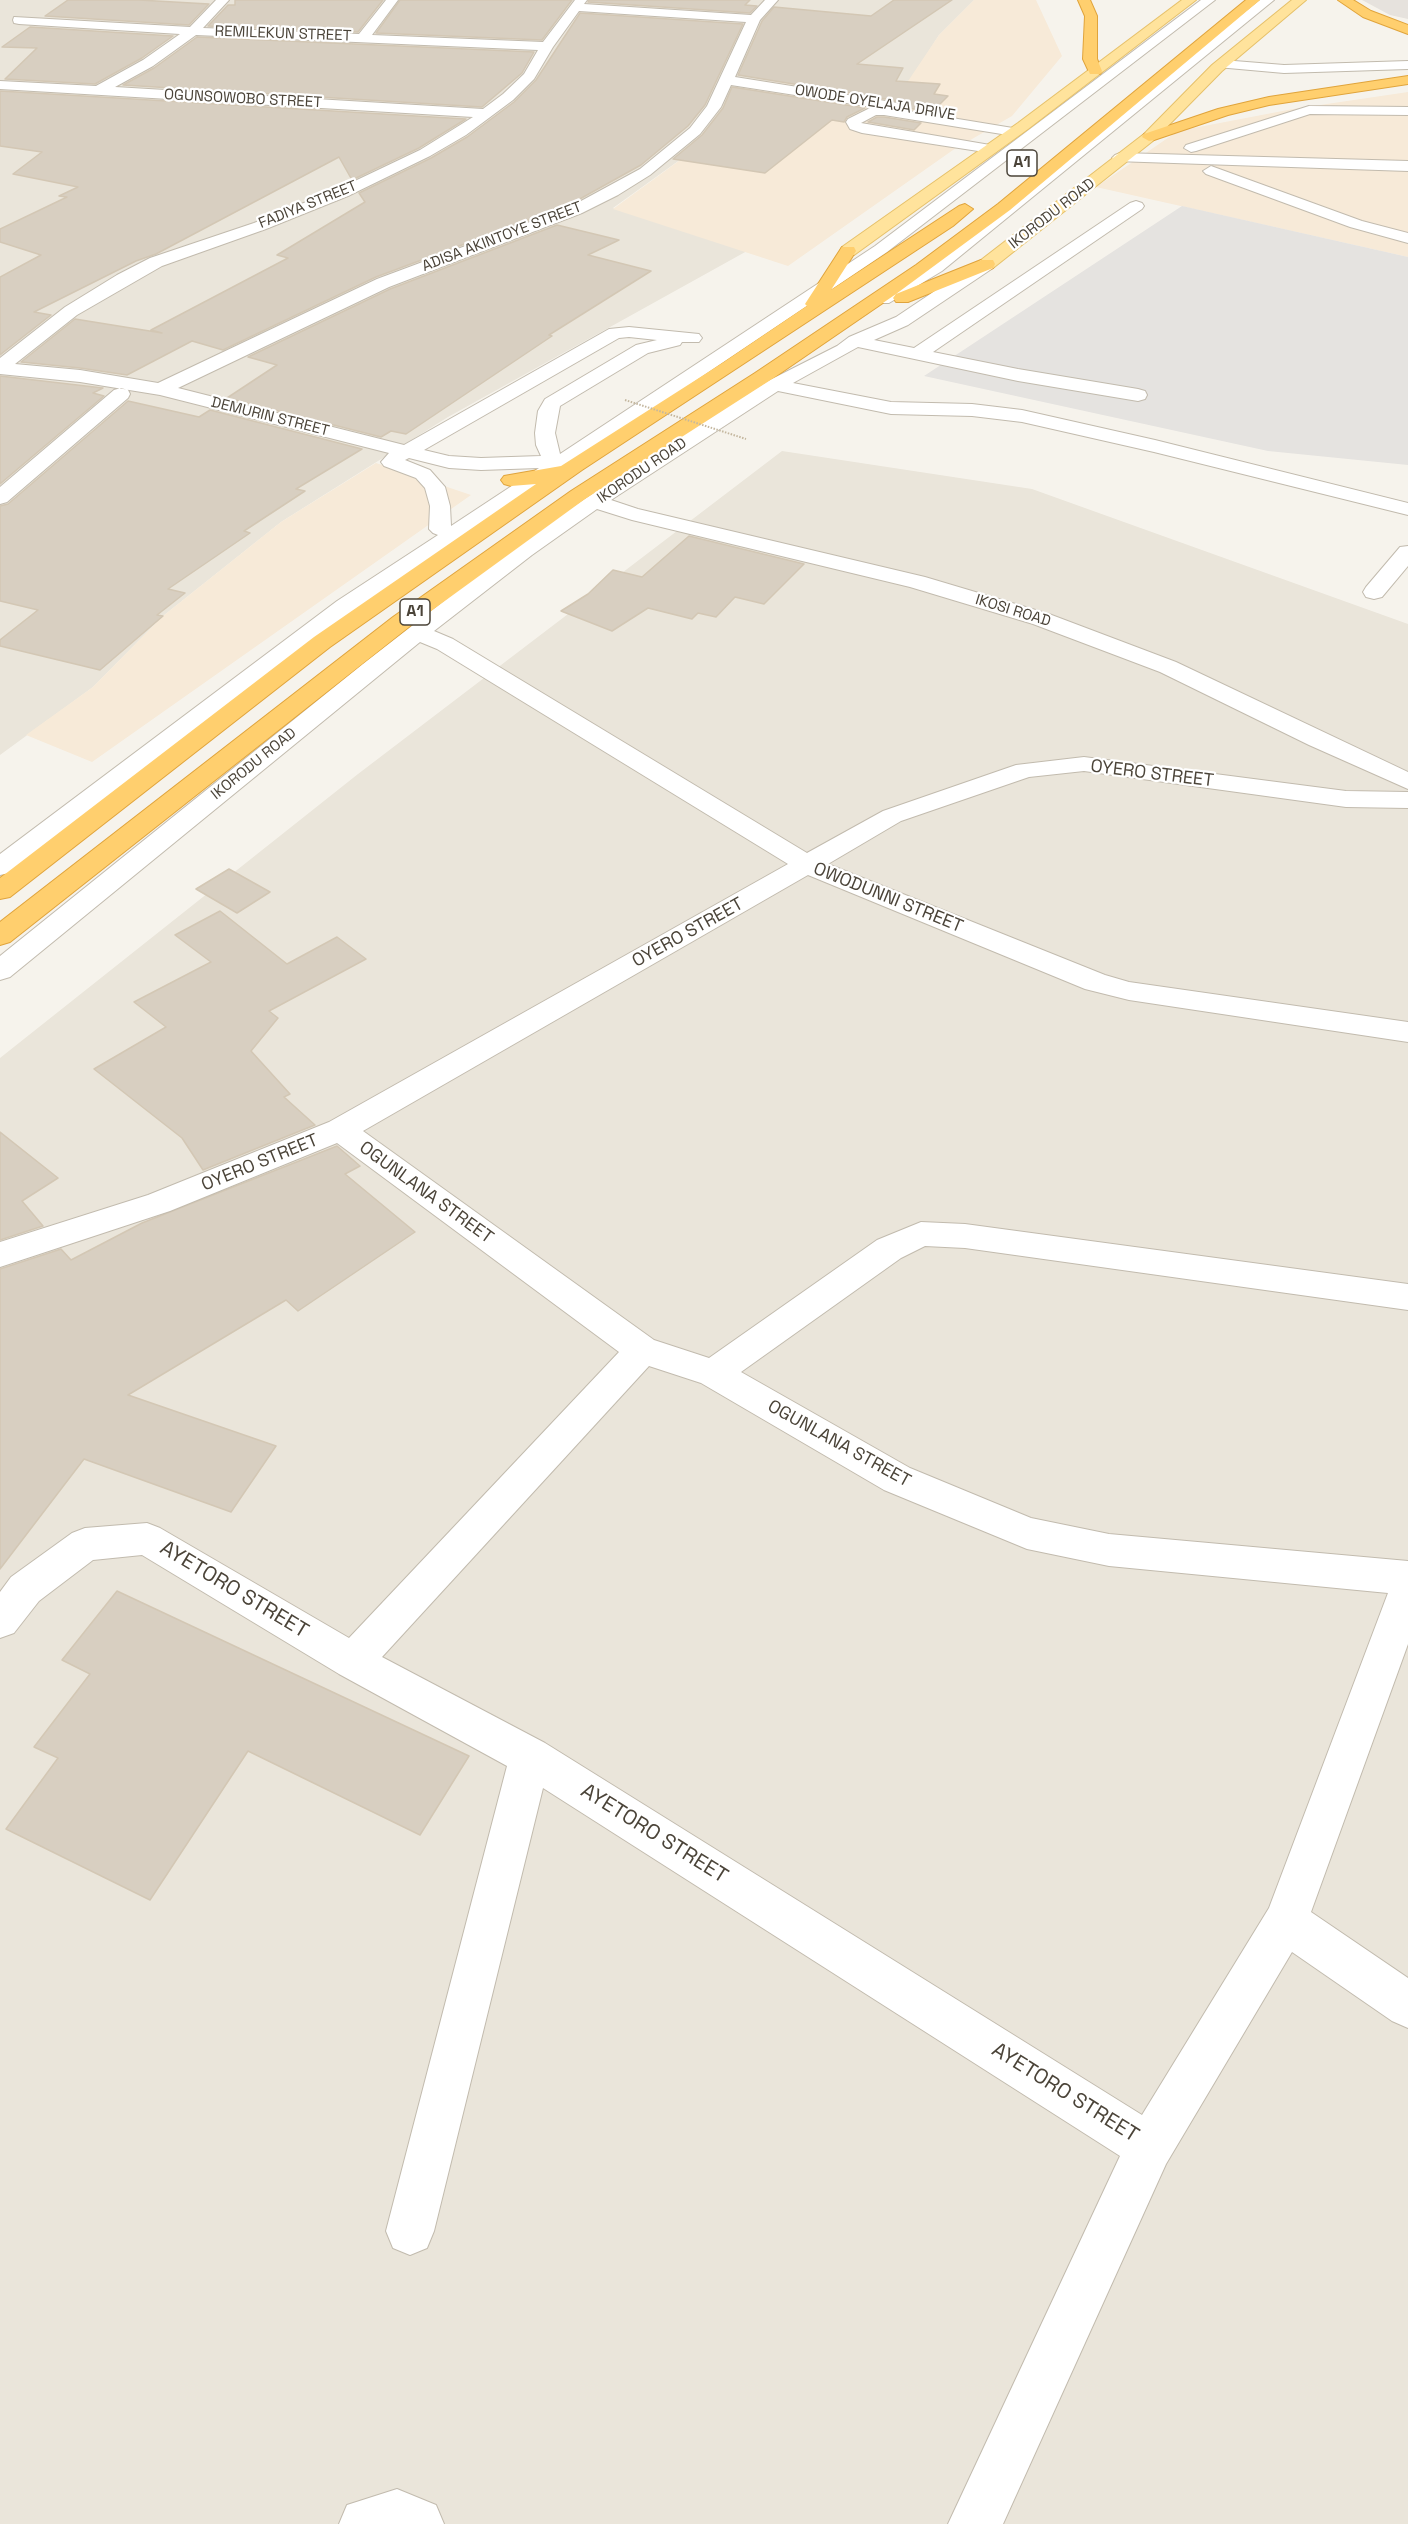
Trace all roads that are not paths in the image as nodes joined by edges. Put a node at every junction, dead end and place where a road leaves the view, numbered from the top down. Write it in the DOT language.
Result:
graph roads {
  1 [pos="223,0"];
  2 [pos="392,0"];
  3 [pos="772,0"];
  4 [pos="1084,0"];
  5 [pos="1190,0"];
  6 [pos="1209,0"];
  7 [pos="1227,0"];
  8 [pos="1254,0"];
  9 [pos="1268,0"];
  10 [pos="1300,0"];
  11 [pos="1344,0"];
  12 [pos="578,3"];
  13 [pos="754,19"];
  14 [pos="19,20"];
  15 [pos="1408,30"];
  16 [pos="193,31"];
  17 [pos="363,38"];
  18 [pos="547,46"];
  19 [pos="1222,64"];
  20 [pos="1408,65"];
  21 [pos="1095,71"];
  22 [pos="728,80"];
  23 [pos="1408,80"];
  24 [pos="0,85"];
  25 [pos="100,90"];
  26 [pos="1408,111"];
  27 [pos="486,113"];
  28 [pos="1078,119"];
  29 [pos="962,124"];
  30 [pos="1018,129"];
  31 [pos="1149,137"];
  32 [pos="944,142"];
  33 [pos="1136,146"];
  34 [pos="991,149"];
  35 [pos="1188,154"];
  36 [pos="1408,155"];
  37 [pos="1120,158"];
  38 [pos="1408,166"];
  39 [pos="975,201"];
  40 [pos="1136,206"];
  41 [pos="1408,237"];
  42 [pos="848,251"];
  43 [pos="987,264"];
  44 [pos="823,289"];
  45 [pos="808,313"];
  46 [pos="850,318"];
  47 [pos="752,326"];
  48 [pos="713,334"];
  49 [pos="693,338"];
  50 [pos="855,341"];
  51 [pos="916,355"];
  52 [pos="684,358"];
  53 [pos="0,368"];
  54 [pos="643,370"];
  55 [pos="0,379"];
  56 [pos="775,384"];
  57 [pos="160,389"];
  58 [pos="121,394"];
  59 [pos="1138,395"];
  60 [pos="565,427"];
  61 [pos="397,457"];
  62 [pos="549,458"];
  63 [pos="506,472"];
  64 [pos="0,498"];
  65 [pos="596,502"];
  66 [pos="1408,509"];
  67 [pos="440,529"];
  68 [pos="1408,552"];
  69 [pos="1374,591"];
  70 [pos="418,633"];
  71 [pos="1408,781"];
  72 [pos="1408,800"];
  73 [pos="0,851"];
  74 [pos="808,866"];
  75 [pos="0,867"];
  76 [pos="0,891"];
  77 [pos="0,936"];
  78 [pos="0,971"];
  79 [pos="1408,1032"];
  80 [pos="340,1130"];
  81 [pos="0,1255"];
  82 [pos="1408,1297"];
  83 [pos="642,1350"];
  84 [pos="714,1373"];
  85 [pos="1408,1578"];
  86 [pos="1408,1591"];
  87 [pos="0,1622"];
  88 [pos="353,1661"];
  89 [pos="530,1757"];
  90 [pos="1286,1922"];
  91 [pos="1408,2005"];
  92 [pos="1149,2147"];
  93 [pos="410,2231"];
  94 [pos="366,2524"];
  95 [pos="417,2524"];
  96 [pos="975,2524"];
  1 -- 16 [label="street"];
  2 -- 17 [label="street"];
  3 -- 13 [label="street, ADISA AKINTOYE STREET"];
  4 -- 21 [label="highway"];
  5 -- 21 [label="main road"];
  6 -- 44 [label="street"];
  7 -- 28 [label="highway"];
  8 -- 46 [label="highway, IKORODU ROAD / A1"];
  9 -- 46 [label="street"];
  10 -- 19 [label="main road, IKORODU ROAD"];
  11 -- 15 [label="highway"];
  12 -- 13 [label="street"];
  12 -- 18 [label="street, FADIYA STREET"];
  13 -- 22 [label="street, ADISA AKINTOYE STREET"];
  14 -- 16 [label="street, REMILEKUN STREET"];
  16 -- 17 [label="street, REMILEKUN STREET"];
  16 -- 25 [label="street"];
  17 -- 18 [label="street, REMILEKUN STREET"];
  18 -- 27 [label="street, FADIYA STREET"];
  19 -- 20 [label="street"];
  19 -- 31 [label="main road, IKORODU ROAD"];
  21 -- 30 [label="main road"];
  22 -- 30 [label="street, OWODE OYELAJA DRIVE"];
  22 -- 57 [label="street, ADISA AKINTOYE STREET"];
  23 -- 31 [label="highway"];
  24 -- 25 [label="street, OGUNSOWOBO STREET"];
  25 -- 27 [label="street, OGUNSOWOBO STREET"];
  26 -- 35 [label="street"];
  27 -- 53 [label="street, FADIYA STREET"];
  29 -- 30 [label="street"];
  29 -- 32 [label="street"];
  29 -- 32 [label="street"];
  30 -- 34 [label="main road"];
  31 -- 33 [label="main road, IKORODU ROAD"];
  32 -- 34 [label="street"];
  33 -- 35 [label="street"];
  33 -- 37 [label="main road, IKORODU ROAD"];
  34 -- 42 [label="main road"];
  35 -- 36 [label="street"];
  35 -- 37 [label="street"];
  35 -- 38 [label="street"];
  35 -- 41 [label="street"];
  37 -- 43 [label="main road, IKORODU ROAD"];
  39 -- 45 [label="highway, A1"];
  40 -- 51 [label="street"];
  42 -- 44 [label="highway"];
  42 -- 47 [label="street"];
  43 -- 46 [label="highway"];
  43 -- 50 [label="street, IKORODU ROAD"];
  44 -- 45 [label="highway"];
  44 -- 62 [label="street"];
  45 -- 62 [label="highway, A1"];
  46 -- 77 [label="highway, IKORODU ROAD / A1"];
  47 -- 52 [label="street"];
  47 -- 62 [label="street"];
  48 -- 49 [label="street"];
  49 -- 54 [label="street"];
  49 -- 61 [label="street"];
  49 -- 62 [label="street"];
  50 -- 51 [label="street"];
  50 -- 56 [label="street, IKORODU ROAD"];
  51 -- 59 [label="street"];
  53 -- 57 [label="street, DEMURIN STREET"];
  55 -- 58 [label="street, DEMURIN STREET"];
  56 -- 65 [label="street, IKORODU ROAD"];
  56 -- 66 [label="street"];
  57 -- 61 [label="street, DEMURIN STREET"];
  58 -- 61 [label="street, DEMURIN STREET"];
  58 -- 64 [label="street"];
  60 -- 62 [label="street"];
  61 -- 63 [label="street, DEMURIN STREET"];
  61 -- 67 [label="street, DEMURIN STREET"];
  62 -- 63 [label="street"];
  62 -- 63 [label="street"];
  62 -- 75 [label="street"];
  62 -- 76 [label="highway, A1"];
  63 -- 67 [label="street"];
  65 -- 70 [label="street, IKORODU ROAD"];
  65 -- 71 [label="street, IKOSI ROAD"];
  67 -- 73 [label="street"];
  68 -- 69 [label="street"];
  70 -- 74 [label="street, OWODUNNI STREET"];
  70 -- 78 [label="street, IKORODU ROAD"];
  72 -- 74 [label="street, OYERO STREET"];
  74 -- 79 [label="street, OWODUNNI STREET"];
  74 -- 80 [label="street, OYERO STREET"];
  80 -- 81 [label="street, OYERO STREET"];
  80 -- 83 [label="street, OGUNLANA STREET"];
  82 -- 84 [label="street"];
  83 -- 84 [label="street, OGUNLANA STREET"];
  83 -- 88 [label="street"];
  84 -- 85 [label="street, OGUNLANA STREET"];
  86 -- 90 [label="street"];
  87 -- 88 [label="street, AYETORO STREET"];
  88 -- 89 [label="street, AYETORO STREET"];
  89 -- 92 [label="street, AYETORO STREET"];
  89 -- 93 [label="street"];
  90 -- 91 [label="street"];
  90 -- 92 [label="street"];
  92 -- 96 [label="street"];
  94 -- 95 [label="street"];
}
